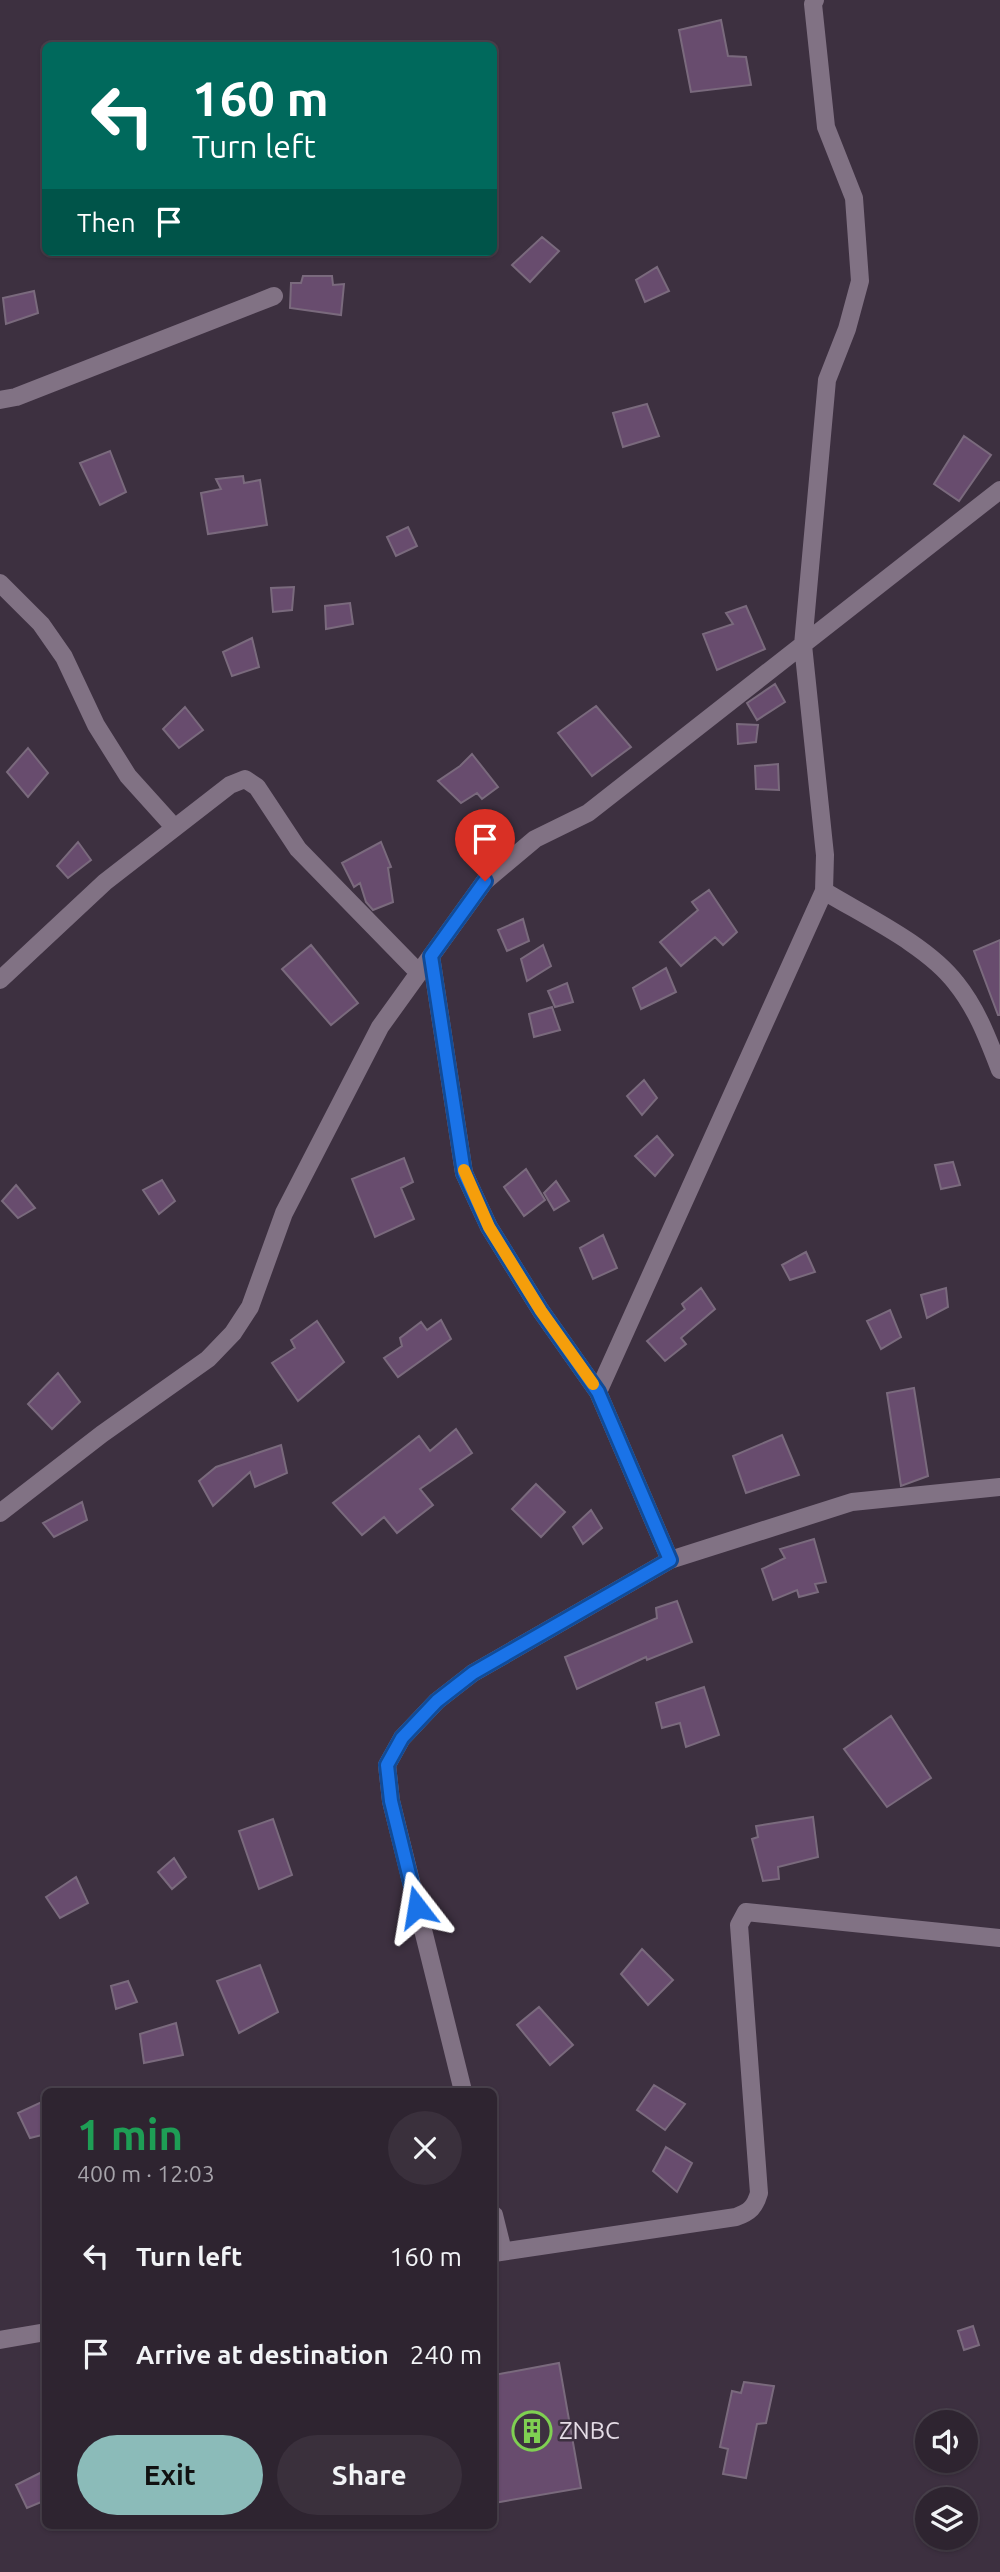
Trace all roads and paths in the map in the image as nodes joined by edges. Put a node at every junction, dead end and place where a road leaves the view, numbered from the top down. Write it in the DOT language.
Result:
graph roads {
  1 [pos="815,0"];
  2 [pos="274,296"];
  3 [pos="0,400"];
  4 [pos="1000,489"];
  5 [pos="0,583"];
  6 [pos="803,645"];
  7 [pos="174,827"];
  8 [pos="824,891"];
  9 [pos="431,956"];
  10 [pos="418,972"];
  11 [pos="0,980"];
  12 [pos="1000,1070"];
  13 [pos="598,1392"];
  14 [pos="1000,1487"];
  15 [pos="0,1513"];
  16 [pos="670,1560"];
  17 [pos="1000,1938"];
  18 [pos="462,2088"];
  19 [pos="498,2252"];
  20 [pos="42,2333"];
  21 [pos="0,2340"];
  1 -- 6 [label="street"];
  2 -- 3 [label="street"];
  4 -- 6 [label="street"];
  5 -- 7 [label="street"];
  6 -- 8 [label="street"];
  6 -- 9 [label="street"];
  7 -- 10 [label="street"];
  7 -- 11 [label="street"];
  8 -- 12 [label="street"];
  8 -- 13 [label="street"];
  9 -- 10 [label="street"];
  9 -- 13 [label="street"];
  10 -- 15 [label="street"];
  13 -- 16 [label="street"];
  14 -- 16 [label="street"];
  16 -- 18 [label="street"];
  17 -- 19 [label="street"];
  20 -- 21 [label="street"];
}
